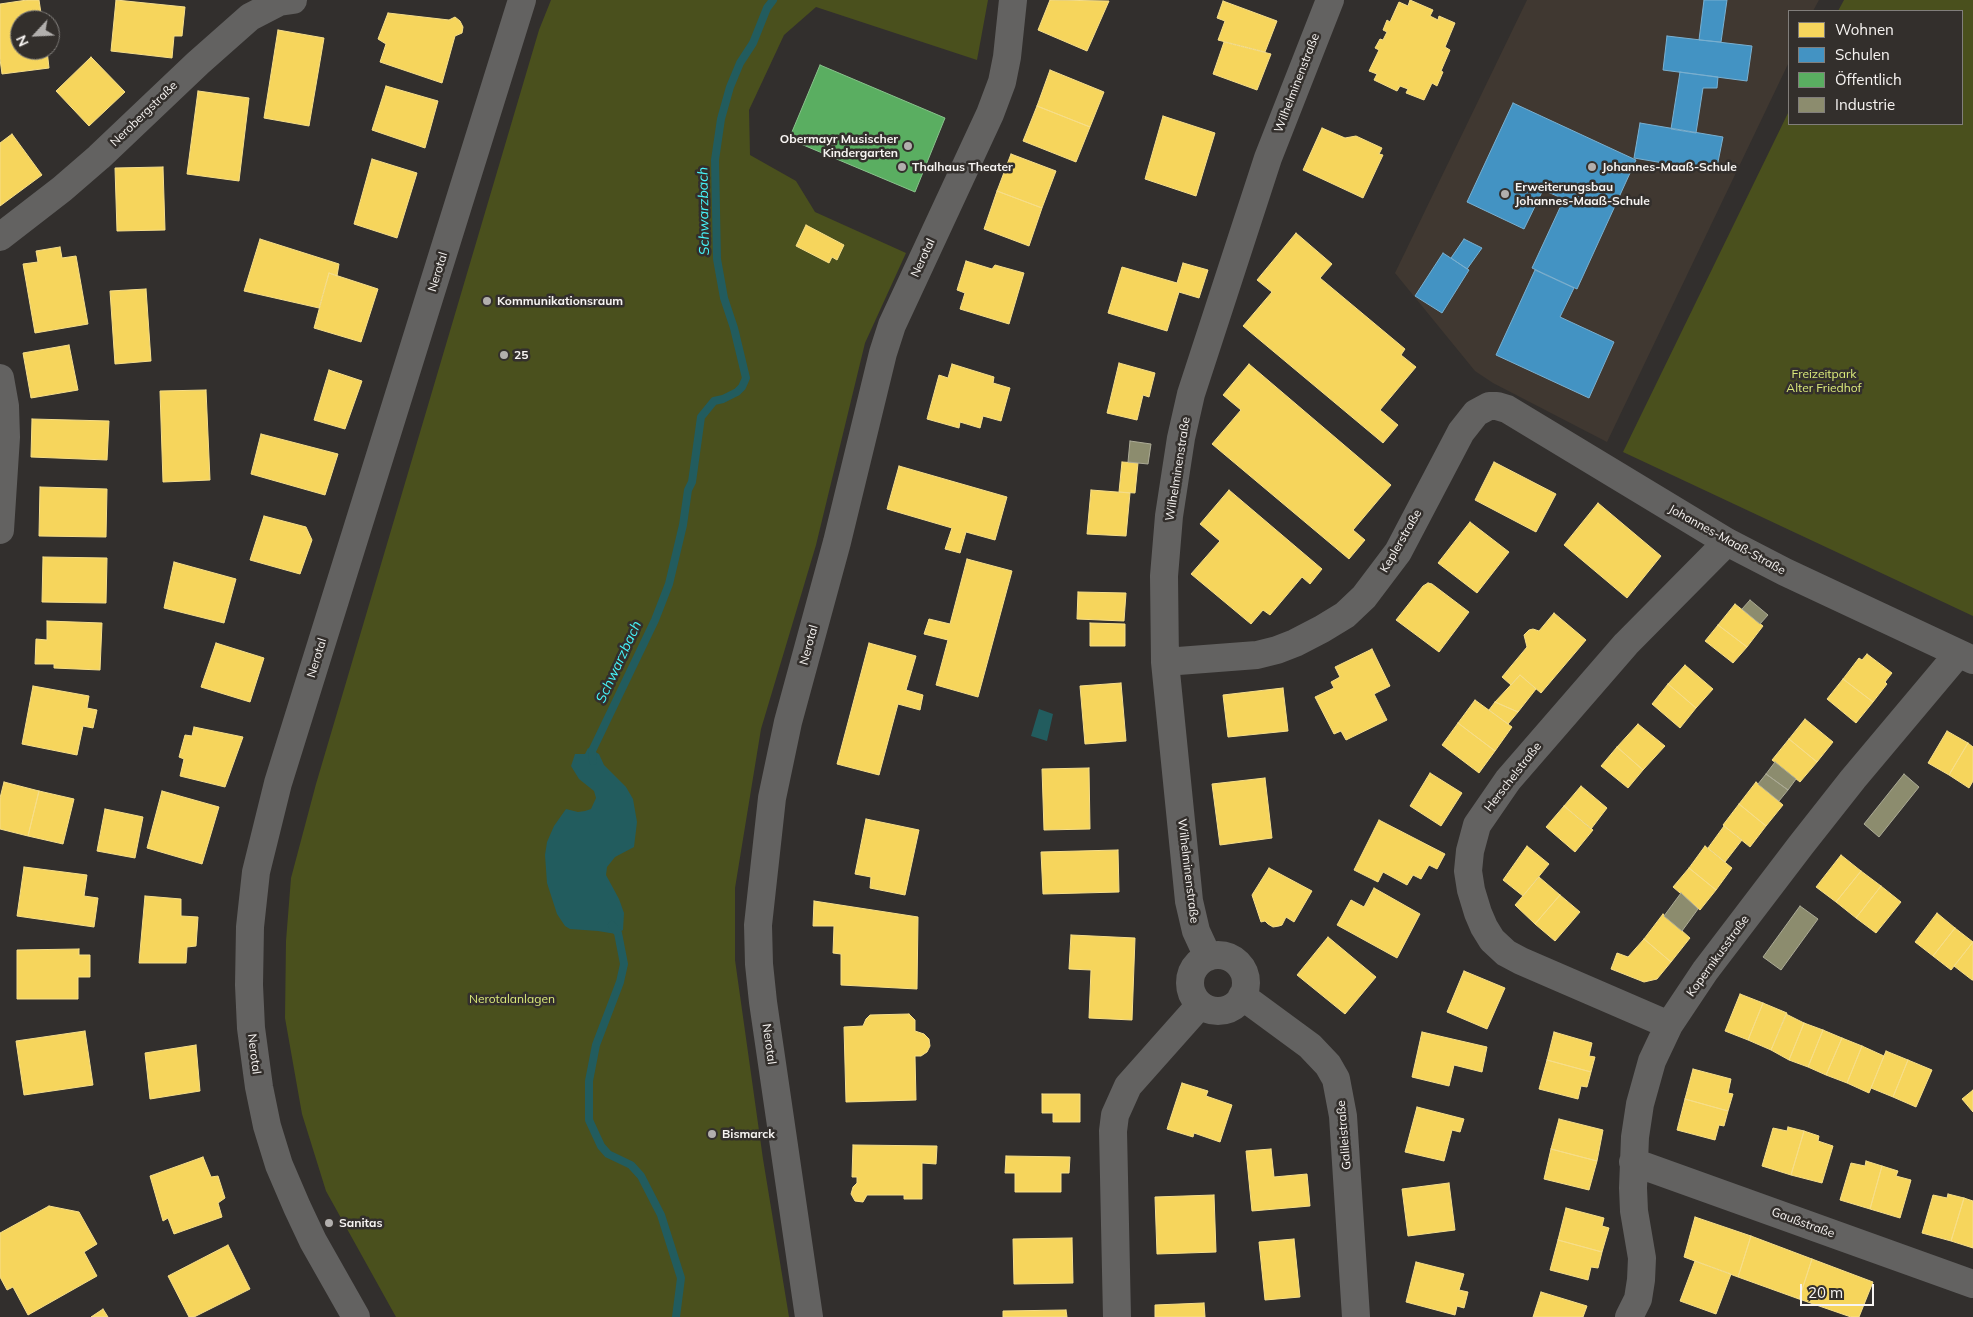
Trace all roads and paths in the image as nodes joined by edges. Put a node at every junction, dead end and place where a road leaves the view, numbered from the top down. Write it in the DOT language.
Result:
graph roads {
  1 [pos="522,0"];
  2 [pos="1013,0"];
  3 [pos="1330,0"];
  4 [pos="282,1"];
  5 [pos="0,237"];
  6 [pos="0,378"];
  7 [pos="1489,406"];
  8 [pos="0,530"];
  9 [pos="1727,542"];
  10 [pos="1966,657"];
  11 [pos="1165,662"];
  12 [pos="1208,957"];
  13 [pos="1242,996"];
  14 [pos="1200,1005"];
  15 [pos="1669,1025"];
  16 [pos="1633,1162"];
  17 [pos="1973,1284"];
  18 [pos="356,1317"];
  19 [pos="810,1317"];
  20 [pos="1116,1317"];
  21 [pos="1356,1317"];
  22 [pos="1629,1317"];
  1 -- 18 [label="street, Nerotal"];
  2 -- 19 [label="street, Nerotal"];
  3 -- 11 [label="street, Wilhelminenstraße"];
  4 -- 5 [label="street, Nerobergstraße"];
  6 -- 8 [label="street"];
  7 -- 9 [label="street, Johannes-Maaß-Straße"];
  7 -- 11 [label="street, Keplerstraße"];
  9 -- 10 [label="street, Johannes-Maaß-Straße"];
  9 -- 15 [label="street, Herschelstraße"];
  10 -- 15 [label="street, Kopernikusstraße"];
  11 -- 12 [label="street, Wilhelminenstraße"];
  12 -- 13 [label="street"];
  12 -- 14 [label="street"];
  13 -- 14 [label="street"];
  13 -- 21 [label="street, Galileistraße"];
  14 -- 20 [label="street"];
  15 -- 16 [label="street, Kopernikusstraße"];
  16 -- 17 [label="street, Gaußstraße"];
  16 -- 22 [label="street, Kopernikusstraße"];
}
